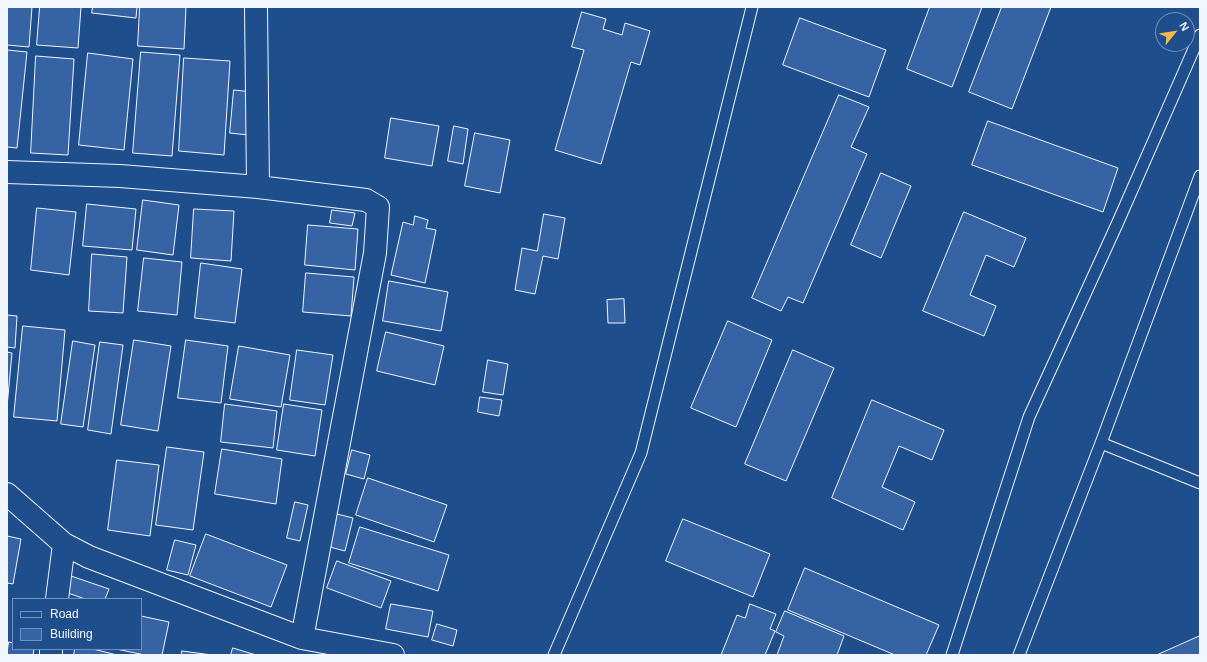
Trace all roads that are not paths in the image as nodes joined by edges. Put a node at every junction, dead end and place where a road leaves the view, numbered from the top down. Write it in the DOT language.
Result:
graph roads {
  1 [pos="256,7"];
  2 [pos="752,7"];
  3 [pos="1200,35"];
  4 [pos="7,172"];
  5 [pos="1200,176"];
  6 [pos="258,187"];
  7 [pos="1101,443"];
  8 [pos="1200,483"];
  9 [pos="7,494"];
  10 [pos="64,544"];
  11 [pos="57,598"];
  12 [pos="302,638"];
  13 [pos="393,655"];
  14 [pos="554,655"];
  15 [pos="952,655"];
  16 [pos="1019,655"];
  1 -- 6 [label="street"];
  2 -- 14 [label="lane"];
  3 -- 15 [label="lane"];
  4 -- 6 [label="street"];
  5 -- 7 [label="lane"];
  6 -- 12 [label="street"];
  7 -- 8 [label="lane"];
  7 -- 16 [label="lane"];
  9 -- 10 [label="street"];
  10 -- 11 [label="street"];
  10 -- 12 [label="street"];
  12 -- 13 [label="street"];
}
